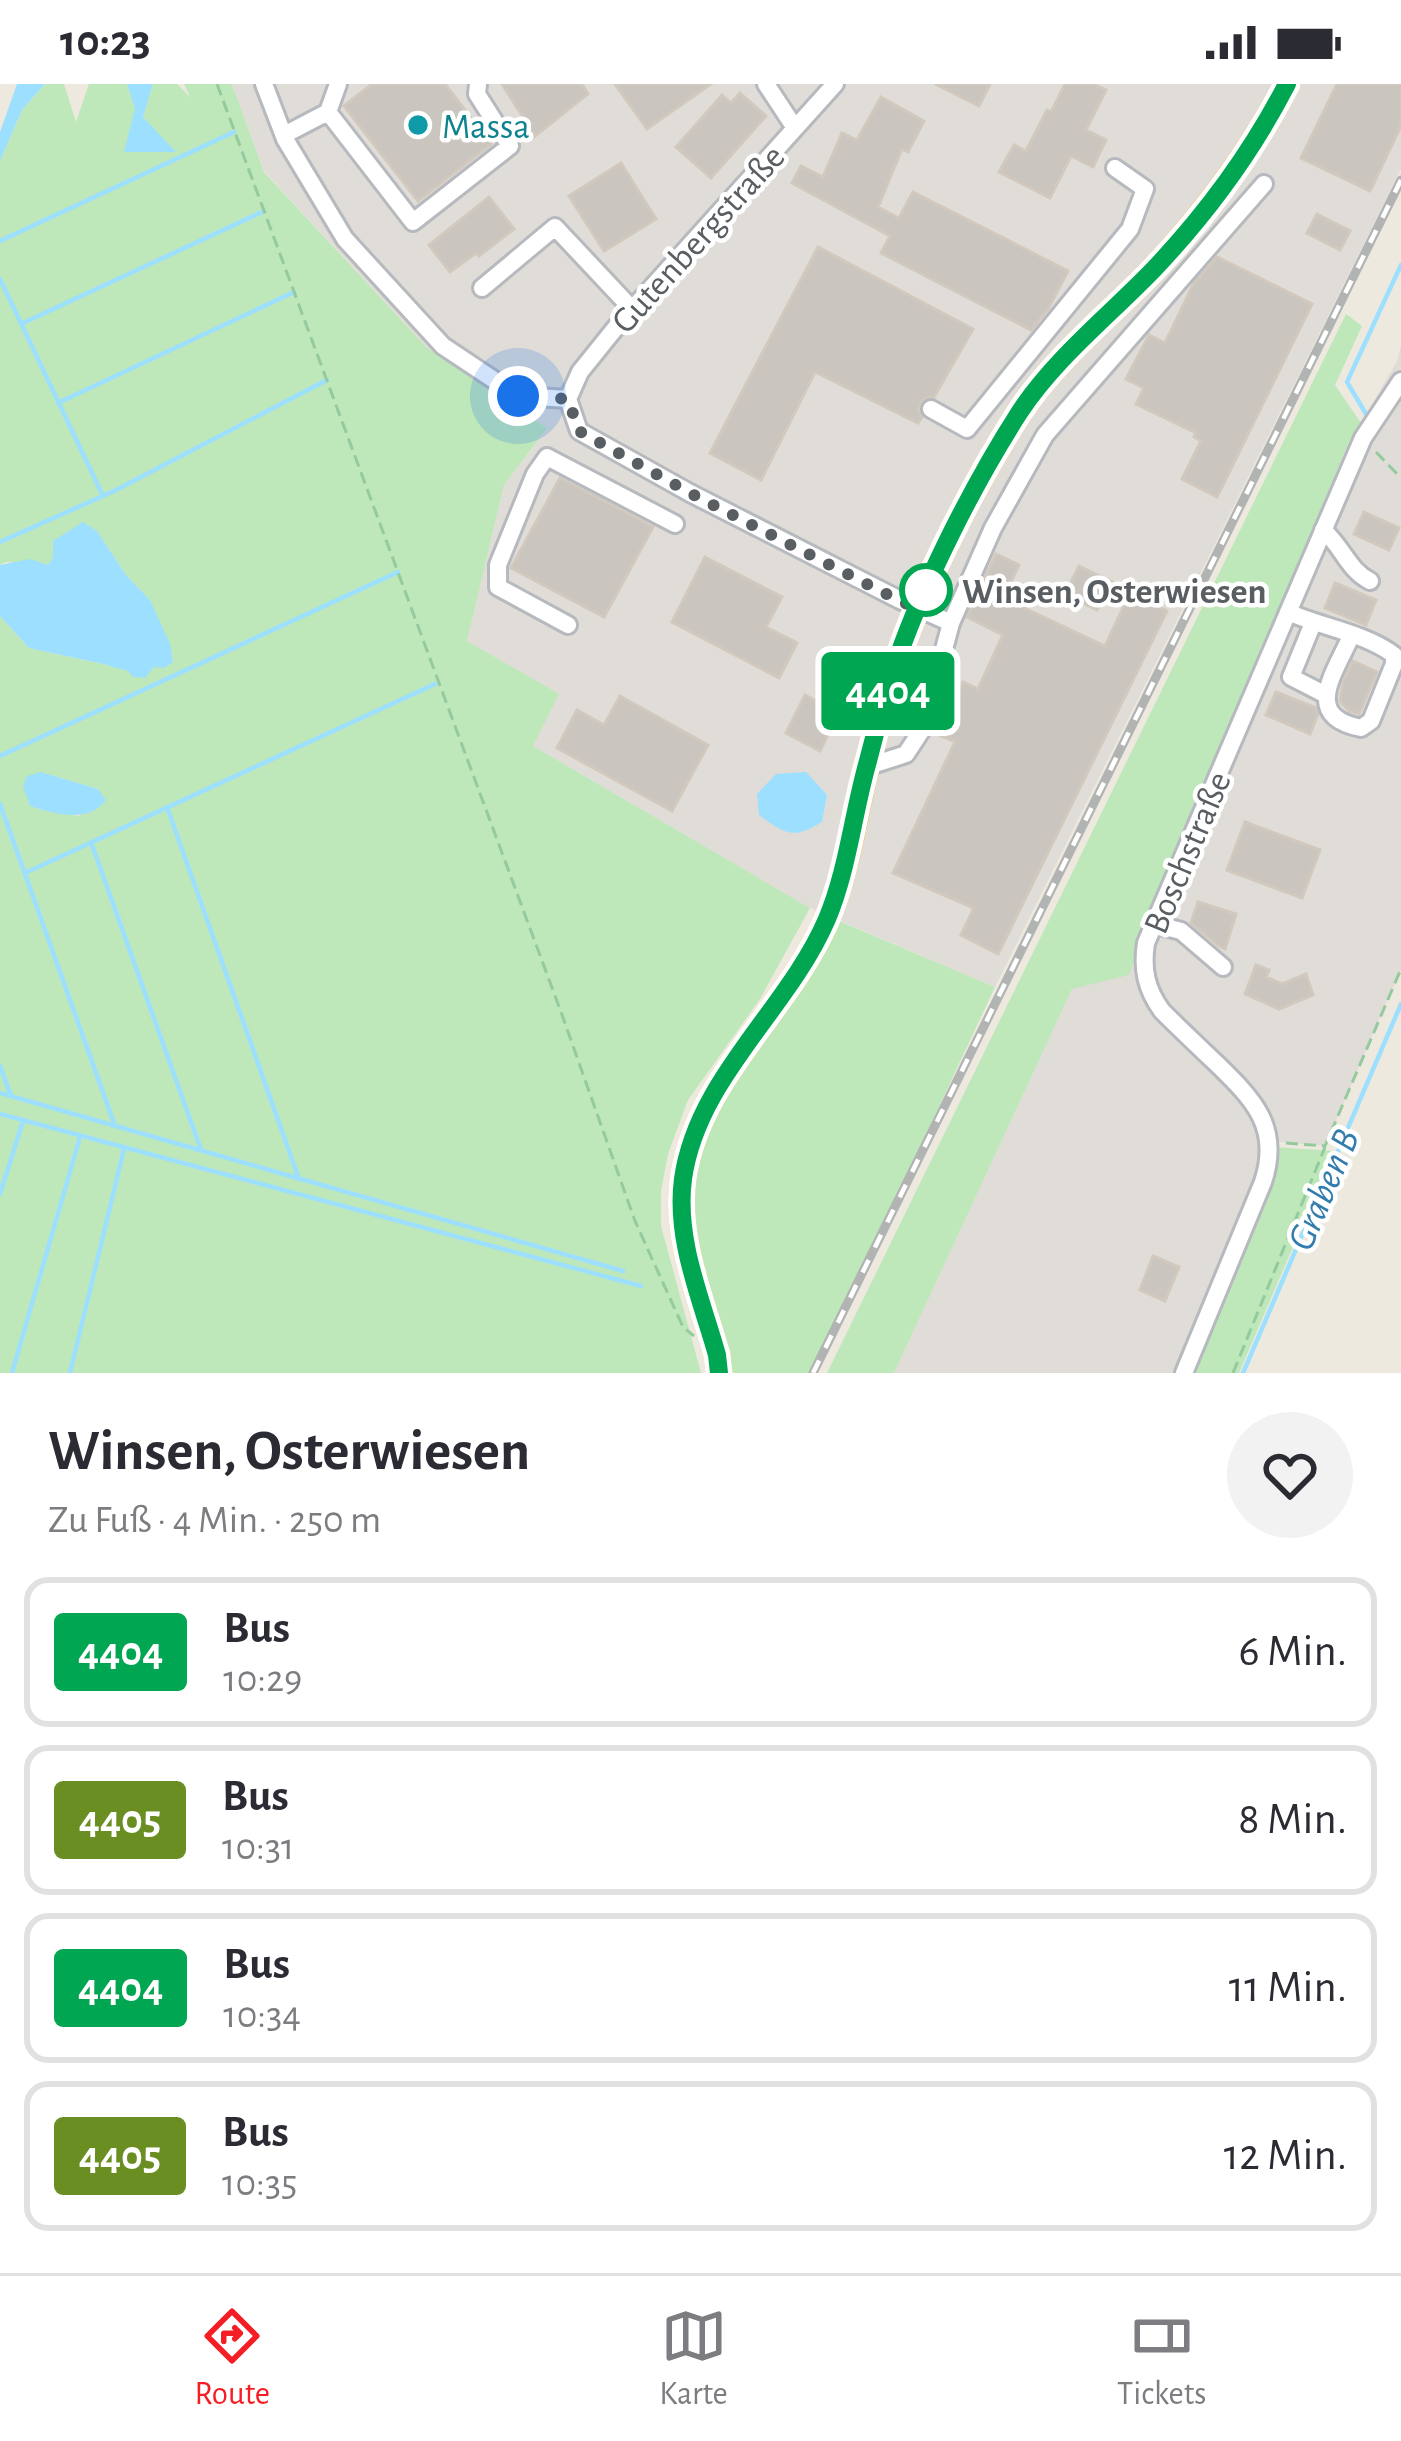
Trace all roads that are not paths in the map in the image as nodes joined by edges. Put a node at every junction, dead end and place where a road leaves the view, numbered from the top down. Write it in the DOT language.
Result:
graph roads {
  1 [pos="265,84"];
  2 [pos="338,84"];
  3 [pos="478,84"];
  4 [pos="766,84"];
  5 [pos="835,84"];
  6 [pos="1287,84"];
  7 [pos="328,112"];
  8 [pos="795,128"];
  9 [pos="284,135"];
  10 [pos="1115,168"];
  11 [pos="1264,184"];
  12 [pos="482,288"];
  13 [pos="632,308"];
  14 [pos="1398,391"];
  15 [pos="568,399"];
  16 [pos="931,409"];
  17 [pos="675,524"];
  18 [pos="1323,530"];
  19 [pos="1370,581"];
  20 [pos="917,608"];
  21 [pos="1288,612"];
  22 [pos="952,623"];
  23 [pos="1312,623"];
  24 [pos="568,625"];
  25 [pos="1351,636"];
  26 [pos="1326,694"];
  27 [pos="866,766"];
  28 [pos="1154,923"];
  29 [pos="1223,968"];
  30 [pos="719,1373"];
  31 [pos="1184,1373"];
  1 -- 9 [label="street"];
  2 -- 7 [label="street"];
  3 -- 7 [label="street"];
  4 -- 8 [label="street"];
  5 -- 8 [label="street, Gutenbergstraße"];
  6 -- 20 [label="main road"];
  7 -- 9 [label="street"];
  8 -- 13 [label="street, Gutenbergstraße"];
  9 -- 15 [label="street"];
  10 -- 16 [label="street"];
  11 -- 22 [label="street"];
  12 -- 13 [label="street"];
  13 -- 15 [label="street, Gutenbergstraße"];
  14 -- 18 [label="street, Boschstraße"];
  15 -- 20 [label="street"];
  17 -- 24 [label="street"];
  18 -- 19 [label="street"];
  18 -- 21 [label="street, Boschstraße"];
  20 -- 22 [label="street"];
  20 -- 27 [label="main road"];
  21 -- 23 [label="street"];
  21 -- 28 [label="street, Boschstraße"];
  22 -- 27 [label="street"];
  23 -- 25 [label="street"];
  23 -- 26 [label="street"];
  25 -- 26 [label="street"];
  25 -- 26 [label="street"];
  27 -- 30 [label="main road"];
  28 -- 29 [label="street"];
  28 -- 31 [label="street, Boschstraße"];
}
